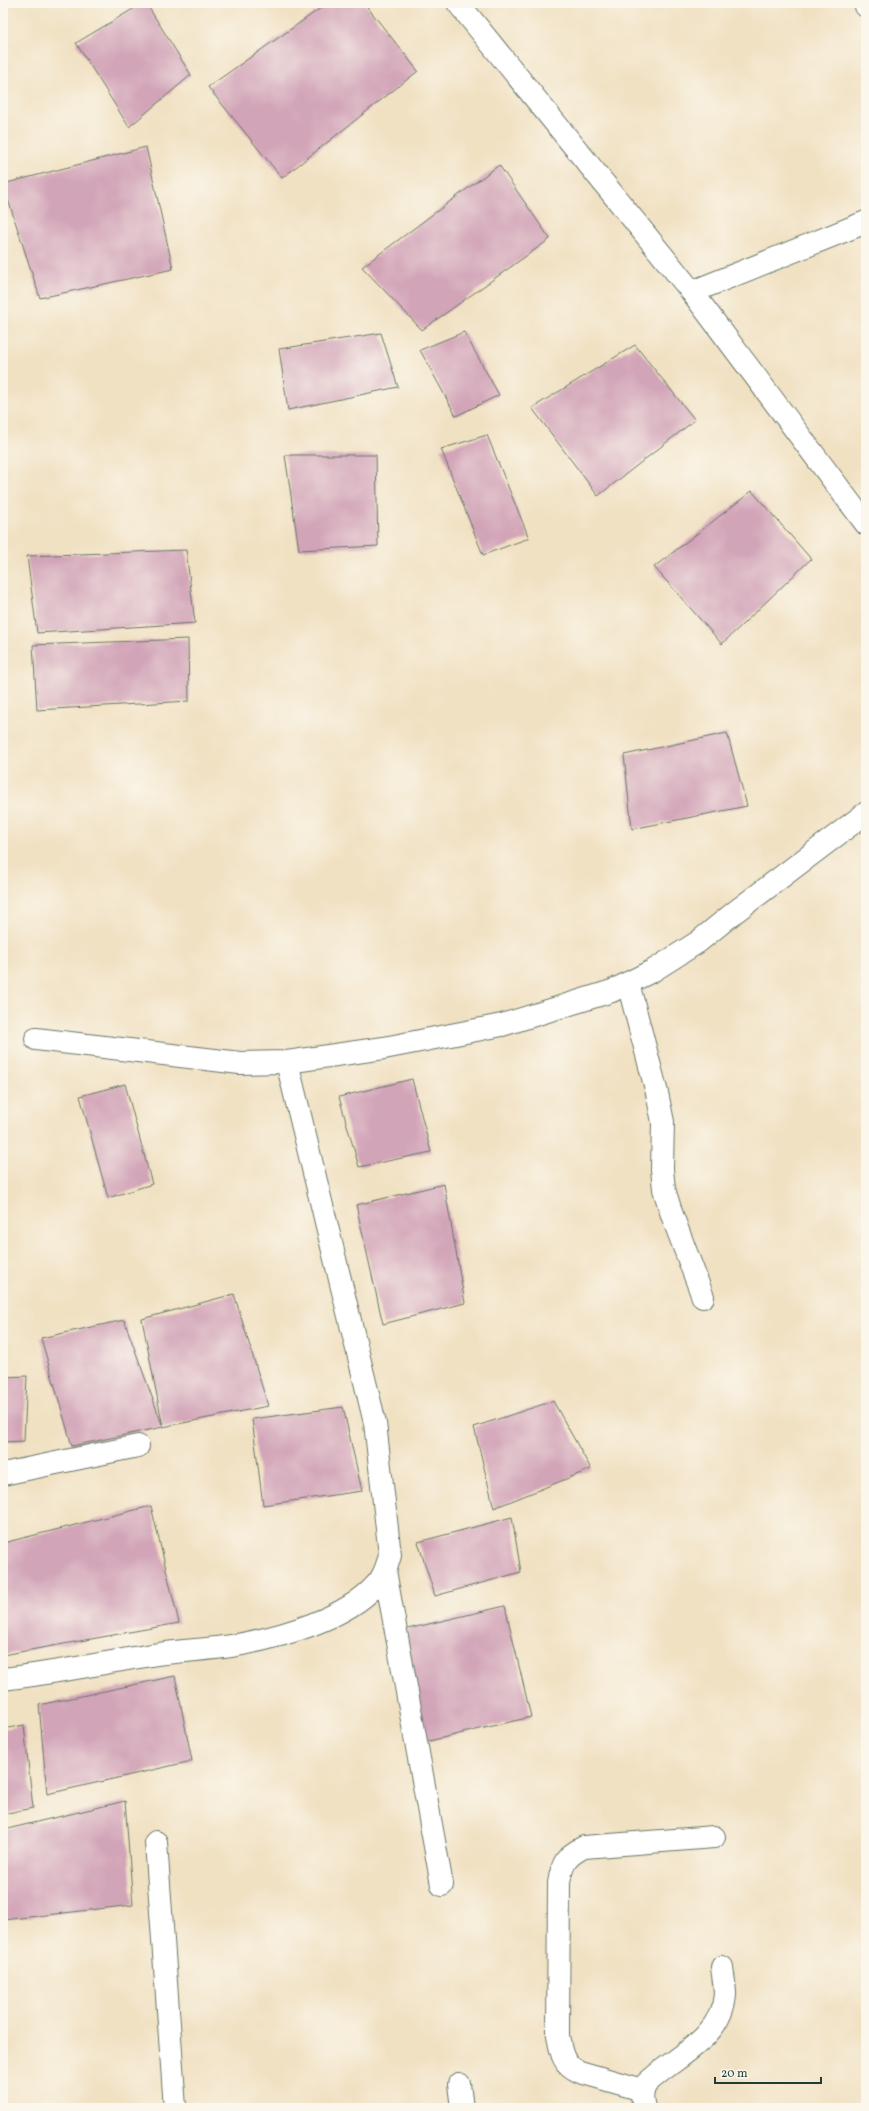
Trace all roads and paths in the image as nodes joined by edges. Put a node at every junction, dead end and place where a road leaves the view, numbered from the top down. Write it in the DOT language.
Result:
graph roads {
  1 [pos="458,3"];
  2 [pos="866,222"];
  3 [pos="692,292"];
  4 [pos="866,524"];
  5 [pos="866,813"];
  6 [pos="628,983"];
  7 [pos="36,1039"];
  8 [pos="287,1062"];
  9 [pos="703,1297"];
  10 [pos="138,1446"];
  11 [pos="3,1474"];
  12 [pos="386,1571"];
  13 [pos="3,1679"];
  14 [pos="714,1837"];
  15 [pos="156,1842"];
  16 [pos="442,1885"];
  17 [pos="722,1967"];
  18 [pos="459,2084"];
  19 [pos="643,2099"];
  20 [pos="175,2108"];
  21 [pos="462,2108"];
  1 -- 3 [label="street"];
  2 -- 3 [label="street"];
  3 -- 4 [label="street"];
  5 -- 6 [label="street"];
  6 -- 8 [label="street"];
  6 -- 9 [label="street"];
  7 -- 8 [label="street"];
  8 -- 12 [label="street"];
  10 -- 11 [label="street"];
  12 -- 13 [label="street"];
  12 -- 16 [label="street"];
  14 -- 19 [label="street"];
  15 -- 20 [label="street"];
  17 -- 19 [label="street"];
  18 -- 21 [label="street"];
}
